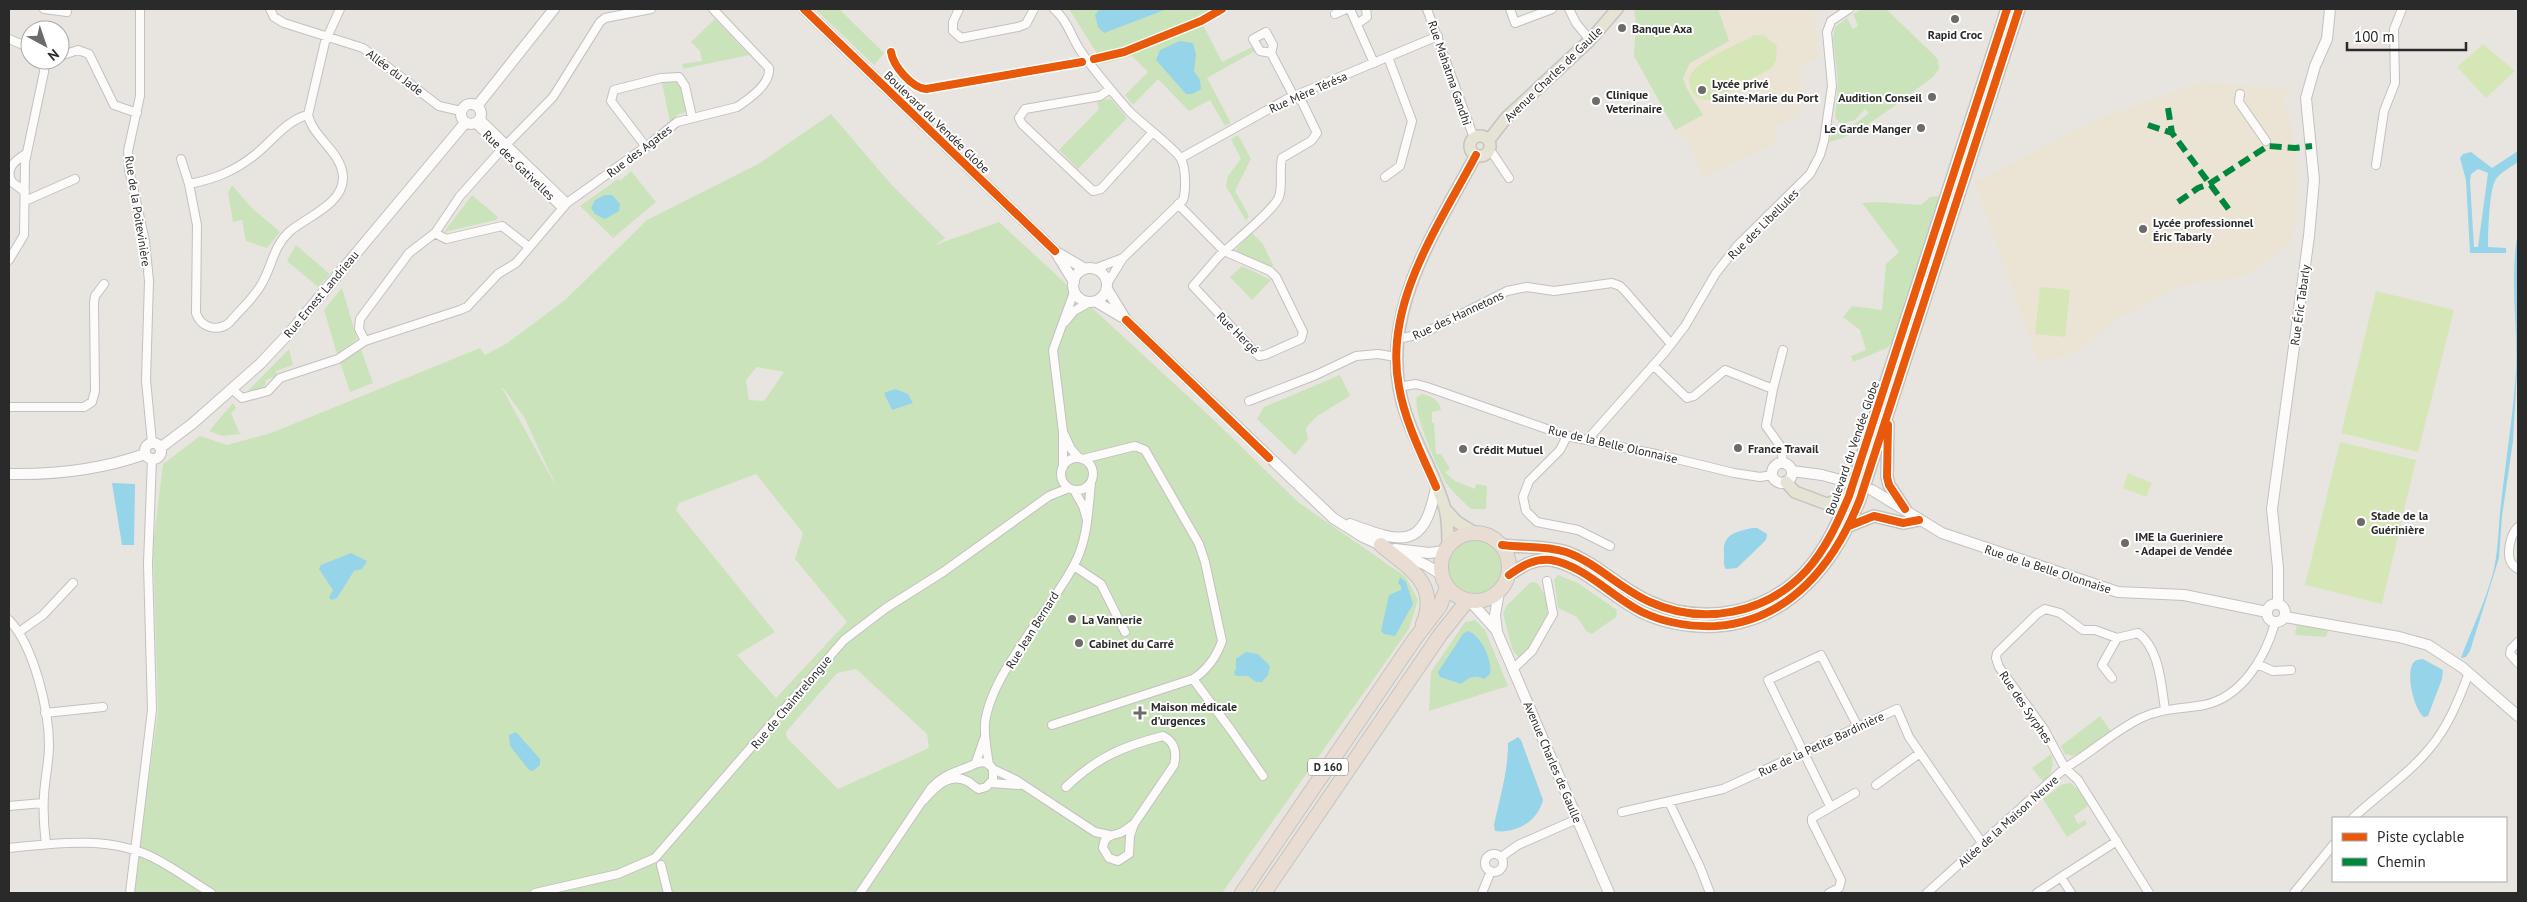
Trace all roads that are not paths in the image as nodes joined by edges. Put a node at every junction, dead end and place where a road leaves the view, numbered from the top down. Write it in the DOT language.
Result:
graph roads {
  1 [pos="44,9"];
  2 [pos="140,9"];
  3 [pos="270,9"];
  4 [pos="340,9"];
  5 [pos="554,9"];
  6 [pos="607,9"];
  7 [pos="651,9"];
  8 [pos="712,9"];
  9 [pos="804,9"];
  10 [pos="959,9"];
  11 [pos="1034,9"];
  12 [pos="1054,9"];
  13 [pos="1348,9"];
  14 [pos="1366,9"];
  15 [pos="1427,9"];
  16 [pos="1510,9"];
  17 [pos="1552,9"];
  18 [pos="1569,9"];
  19 [pos="1617,9"];
  20 [pos="1849,9"];
  21 [pos="2007,9"];
  22 [pos="2019,9"];
  23 [pos="2330,9"];
  24 [pos="2402,9"];
  25 [pos="67,12"];
  26 [pos="1334,14"];
  27 [pos="605,18"];
  28 [pos="1356,24"];
  29 [pos="1438,36"];
  30 [pos="327,37"];
  31 [pos="1590,40"];
  32 [pos="1271,52"];
  33 [pos="70,53"];
  34 [pos="1388,57"];
  35 [pos="1374,63"];
  36 [pos="44,70"];
  37 [pos="1110,89"];
  38 [pos="2240,94"];
  39 [pos="1296,96"];
  40 [pos="477,106"];
  41 [pos="461,111"];
  42 [pos="137,113"];
  43 [pos="308,115"];
  44 [pos="692,117"];
  45 [pos="474,122"];
  46 [pos="1152,133"];
  47 [pos="1474,138"];
  48 [pos="1489,140"];
  49 [pos="2266,141"];
  50 [pos="504,147"];
  51 [pos="646,147"];
  52 [pos="1488,152"];
  53 [pos="27,153"];
  54 [pos="1476,155"];
  55 [pos="1181,158"];
  56 [pos="181,159"];
  57 [pos="2376,165"];
  58 [pos="1385,177"];
  59 [pos="1509,178"];
  60 [pos="75,179"];
  61 [pos="189,184"];
  62 [pos="25,192"];
  63 [pos="25,201"];
  64 [pos="1178,204"];
  65 [pos="565,205"];
  66 [pos="435,233"];
  67 [pos="529,247"];
  68 [pos="1055,251"];
  69 [pos="1224,251"];
  70 [pos="1123,258"];
  71 [pos="9,260"];
  72 [pos="1089,269"];
  73 [pos="104,284"];
  74 [pos="1107,286"];
  75 [pos="1074,287"];
  76 [pos="1092,302"];
  77 [pos="1126,320"];
  78 [pos="1060,327"];
  79 [pos="1397,340"];
  80 [pos="365,341"];
  81 [pos="1671,344"];
  82 [pos="1783,350"];
  83 [pos="1396,357"];
  84 [pos="1653,365"];
  85 [pos="1398,387"];
  86 [pos="1773,388"];
  87 [pos="233,390"];
  88 [pos="1249,401"];
  89 [pos="9,407"];
  90 [pos="1888,413"];
  91 [pos="1063,432"];
  92 [pos="1567,436"];
  93 [pos="1588,439"];
  94 [pos="156,445"];
  95 [pos="1108,454"];
  96 [pos="149,457"];
  97 [pos="1081,458"];
  98 [pos="1782,464"];
  99 [pos="1062,470"];
  100 [pos="1093,471"];
  101 [pos="9,474"];
  102 [pos="1772,475"];
  103 [pos="1789,477"];
  104 [pos="1844,481"];
  105 [pos="1091,483"];
  106 [pos="1436,487"];
  107 [pos="1071,489"];
  108 [pos="1872,490"];
  109 [pos="1049,496"];
  110 [pos="1849,496"];
  111 [pos="1827,504"];
  112 [pos="1445,509"];
  113 [pos="1905,509"];
  114 [pos="1334,518"];
  115 [pos="1919,520"];
  116 [pos="1088,523"];
  117 [pos="1843,525"];
  118 [pos="2518,527"];
  119 [pos="1475,533"];
  120 [pos="1502,545"];
  121 [pos="1384,546"];
  122 [pos="1610,546"];
  123 [pos="1446,549"];
  124 [pos="1074,566"];
  125 [pos="2518,570"];
  126 [pos="1509,575"];
  127 [pos="1547,580"];
  128 [pos="1444,581"];
  129 [pos="73,583"];
  130 [pos="1499,592"];
  131 [pos="1469,601"];
  132 [pos="2278,604"];
  133 [pos="2267,612"];
  134 [pos="2285,616"];
  135 [pos="9,620"];
  136 [pos="2275,623"];
  137 [pos="20,632"];
  138 [pos="1125,632"];
  139 [pos="1497,632"];
  140 [pos="2117,638"];
  141 [pos="1414,640"];
  142 [pos="2518,642"];
  143 [pos="2518,663"];
  144 [pos="2256,664"];
  145 [pos="1513,669"];
  146 [pos="2291,670"];
  147 [pos="2469,673"];
  148 [pos="2112,678"];
  149 [pos="1193,679"];
  150 [pos="103,707"];
  151 [pos="2165,709"];
  152 [pos="45,713"];
  153 [pos="2518,716"];
  154 [pos="1052,725"];
  155 [pos="1858,726"];
  156 [pos="984,739"];
  157 [pos="1802,752"];
  158 [pos="1920,753"];
  159 [pos="973,764"];
  160 [pos="991,767"];
  161 [pos="2065,768"];
  162 [pos="1263,776"];
  163 [pos="969,782"];
  164 [pos="991,783"];
  165 [pos="1876,785"];
  166 [pos="1027,787"];
  167 [pos="1066,787"];
  168 [pos="1855,793"];
  169 [pos="924,800"];
  170 [pos="1669,802"];
  171 [pos="43,803"];
  172 [pos="9,806"];
  173 [pos="1830,806"];
  174 [pos="1324,808"];
  175 [pos="1622,812"];
  176 [pos="2354,817"];
  177 [pos="1577,820"];
  178 [pos="1134,824"];
  179 [pos="1095,832"];
  180 [pos="1120,833"];
  181 [pos="1109,835"];
  182 [pos="1130,841"];
  183 [pos="2117,841"];
  184 [pos="1982,843"];
  185 [pos="46,844"];
  186 [pos="1103,844"];
  187 [pos="2332,846"];
  188 [pos="9,848"];
  189 [pos="135,851"];
  190 [pos="1501,857"];
  191 [pos="661,865"];
  192 [pos="1491,871"];
  193 [pos="2061,877"];
  194 [pos="130,893"];
  195 [pos="211,893"];
  196 [pos="535,893"];
  197 [pos="668,893"];
  198 [pos="860,893"];
  199 [pos="1242,893"];
  200 [pos="1264,893"];
  201 [pos="1272,893"];
  202 [pos="1482,893"];
  203 [pos="1609,893"];
  204 [pos="1710,893"];
  205 [pos="1829,893"];
  206 [pos="1927,893"];
  207 [pos="2036,893"];
  208 [pos="2071,893"];
  209 [pos="2149,893"];
  210 [pos="2294,893"];
  1 -- 25 [label="street"];
  2 -- 42 [label="street, Rue de la Poitevinière"];
  3 -- 30 [label="street, Allée du Jade"];
  4 -- 30 [label="street"];
  5 -- 40 [label="street"];
  6 -- 27 [label="street"];
  7 -- 27 [label="street"];
  8 -- 44 [label="street, Rue des Agates"];
  9 -- 68 [label="street, Boulevard du Vendée Globe"];
  10 -- 11 [label="street"];
  12 -- 37 [label="street"];
  13 -- 26 [label="street"];
  13 -- 28 [label="street"];
  14 -- 28 [label="street"];
  15 -- 29 [label="street, Rue Mahatma Gandhi"];
  16 -- 17 [label="street"];
  18 -- 31 [label="street"];
  19 -- 31 [label="main road, Avenue Charles de Gaulle"];
  20 -- 81 [label="street, Rue des Libellules"];
  21 -- 110 [label="main road, Boulevard du Vendée Globe"];
  22 -- 90 [label="main road, Boulevard du Vendée Globe"];
  23 -- 132 [label="street, Rue Éric Tabarly"];
  24 -- 57 [label="street"];
  27 -- 50 [label="street"];
  28 -- 35 [label="street"];
  29 -- 34 [label="street, Rue Mère Térésa"];
  29 -- 47 [label="street, Rue Mahatma Gandhi"];
  30 -- 41 [label="street, Allée du Jade"];
  30 -- 43 [label="street"];
  31 -- 48 [label="main road, Avenue Charles de Gaulle"];
  32 -- 39 [label="street"];
  33 -- 42 [label="street"];
  34 -- 35 [label="street, Rue Mère Térésa"];
  34 -- 58 [label="street"];
  35 -- 39 [label="street, Rue Mère Térésa"];
  36 -- 53 [label="street"];
  37 -- 46 [label="street"];
  37 -- 46 [label="street"];
  38 -- 49 [label="street"];
  39 -- 55 [label="street, Rue Mère Térésa"];
  39 -- 69 [label="street"];
  40 -- 41 [label="street"];
  40 -- 45 [label="street"];
  41 -- 45 [label="street"];
  42 -- 94 [label="street, Rue de la Poitevinière"];
  43 -- 61 [label="street"];
  43 -- 61 [label="street"];
  44 -- 51 [label="street, Rue des Agates"];
  44 -- 51 [label="street"];
  45 -- 50 [label="street, Rue des Gativelles"];
  45 -- 87 [label="street, Rue Ernest Landrieau"];
  46 -- 55 [label="street"];
  47 -- 48 [label="main road"];
  47 -- 54 [label="main road"];
  48 -- 52 [label="main road"];
  50 -- 65 [label="street, Rue des Gativelles"];
  50 -- 66 [label="street"];
  51 -- 65 [label="street, Rue des Agates"];
  52 -- 54 [label="main road"];
  52 -- 59 [label="street"];
  53 -- 62 [label="street"];
  53 -- 62 [label="street"];
  54 -- 79 [label="main road"];
  55 -- 64 [label="street"];
  56 -- 61 [label="street"];
  60 -- 63 [label="street"];
  62 -- 63 [label="street"];
  63 -- 71 [label="street"];
  64 -- 69 [label="street"];
  64 -- 70 [label="street"];
  65 -- 67 [label="street, Rue des Agates"];
  66 -- 67 [label="street"];
  66 -- 80 [label="street"];
  67 -- 80 [label="street, Rue des Agates"];
  68 -- 72 [label="street, Boulevard du Vendée Globe"];
  68 -- 75 [label="street, Boulevard du Vendée Globe"];
  69 -- 69 [label="street, Rue Hergé"];
  70 -- 72 [label="street"];
  70 -- 74 [label="street"];
  72 -- 74 [label="street"];
  72 -- 75 [label="street"];
  73 -- 89 [label="street"];
  74 -- 76 [label="street"];
  74 -- 77 [label="street"];
  75 -- 76 [label="street"];
  75 -- 78 [label="street"];
  76 -- 77 [label="street"];
  76 -- 78 [label="street"];
  77 -- 114 [label="street"];
  78 -- 91 [label="street"];
  79 -- 81 [label="street, Rue des Hannetons"];
  79 -- 83 [label="main road"];
  80 -- 87 [label="street, Rue des Agates"];
  81 -- 84 [label="street, Rue des Libellules"];
  82 -- 86 [label="street"];
  83 -- 85 [label="main road"];
  83 -- 88 [label="street"];
  84 -- 86 [label="street"];
  84 -- 93 [label="street, Rue des Libellules"];
  85 -- 92 [label="street, Rue de la Belle Olonnaise"];
  85 -- 106 [label="main road"];
  86 -- 98 [label="street"];
  87 -- 94 [label="street, Rue Ernest Landrieau"];
  90 -- 113 [label="main road"];
  90 -- 117 [label="main road, Boulevard du Vendée Globe"];
  91 -- 97 [label="street"];
  91 -- 99 [label="street"];
  92 -- 93 [label="street, Rue de la Belle Olonnaise"];
  92 -- 122 [label="street"];
  93 -- 102 [label="street, Rue de la Belle Olonnaise"];
  94 -- 96 [label="street, Rue Ernest Landrieau"];
  95 -- 97 [label="street"];
  95 -- 100 [label="street"];
  95 -- 149 [label="street"];
  96 -- 101 [label="street"];
  96 -- 189 [label="street"];
  97 -- 99 [label="street"];
  97 -- 100 [label="street"];
  98 -- 102 [label="street"];
  98 -- 103 [label="street"];
  99 -- 107 [label="street"];
  99 -- 109 [label="street, Rue de Chaintrelongue"];
  100 -- 105 [label="street"];
  102 -- 103 [label="street"];
  103 -- 104 [label="street"];
  103 -- 111 [label="main road"];
  105 -- 107 [label="street"];
  105 -- 116 [label="street, Rue Jean Bernard"];
  106 -- 112 [label="main road"];
  106 -- 114 [label="street"];
  107 -- 109 [label="street, Rue de Chaintrelongue"];
  107 -- 116 [label="street"];
  108 -- 113 [label="street, Rue de la Belle Olonnaise"];
  109 -- 196 [label="street, Rue de Chaintrelongue"];
  110 -- 111 [label="main road"];
  110 -- 117 [label="main road, Boulevard du Vendée Globe"];
  111 -- 117 [label="main road"];
  112 -- 119 [label="main road"];
  112 -- 123 [label="main road"];
  113 -- 115 [label="street, Rue de la Belle Olonnaise"];
  114 -- 121 [label="street"];
  115 -- 117 [label="main road"];
  115 -- 133 [label="street, Rue de la Belle Olonnaise"];
  116 -- 124 [label="street, Rue Jean Bernard"];
  117 -- 120 [label="main road, Boulevard du Vendée Globe"];
  117 -- 126 [label="main road, Boulevard du Vendée Globe"];
  118 -- 125 [label="street"];
  119 -- 120 [label="highway"];
  119 -- 123 [label="highway"];
  120 -- 126 [label="highway"];
  121 -- 123 [label="street"];
  121 -- 128 [label="street"];
  121 -- 141 [label="highway, D 160"];
  123 -- 128 [label="highway"];
  124 -- 138 [label="street"];
  124 -- 156 [label="street, Rue Jean Bernard"];
  126 -- 130 [label="highway"];
  127 -- 145 [label="street"];
  128 -- 131 [label="highway"];
  128 -- 141 [label="highway, D 160"];
  129 -- 137 [label="street"];
  130 -- 131 [label="highway"];
  130 -- 139 [label="street"];
  131 -- 139 [label="street"];
  131 -- 174 [label="highway, D 160"];
  132 -- 133 [label="street"];
  132 -- 134 [label="street"];
  133 -- 136 [label="street"];
  134 -- 136 [label="street"];
  134 -- 147 [label="street"];
  135 -- 137 [label="street"];
  136 -- 144 [label="street"];
  137 -- 152 [label="street"];
  139 -- 145 [label="street, Avenue Charles de Gaulle"];
  140 -- 148 [label="street"];
  140 -- 151 [label="street, Rue des Syrphes"];
  140 -- 161 [label="street, Rue des Syrphes"];
  141 -- 199 [label="highway, D 160"];
  142 -- 143 [label="street"];
  144 -- 146 [label="street"];
  144 -- 151 [label="street"];
  145 -- 177 [label="street, Avenue Charles de Gaulle"];
  147 -- 153 [label="street"];
  147 -- 176 [label="street"];
  149 -- 154 [label="street"];
  149 -- 162 [label="street"];
  150 -- 152 [label="street"];
  151 -- 161 [label="street"];
  152 -- 171 [label="street"];
  155 -- 157 [label="street, Rue de la Petite Bardinière"];
  155 -- 157 [label="street"];
  155 -- 158 [label="street, Rue de la Petite Bardinière"];
  156 -- 159 [label="street, Rue Jean Bernard"];
  156 -- 160 [label="street, Rue Jean Bernard"];
  157 -- 170 [label="street, Rue de la Petite Bardinière"];
  157 -- 173 [label="street"];
  158 -- 165 [label="street"];
  158 -- 184 [label="street, Rue de la Petite Bardinière"];
  159 -- 160 [label="street"];
  159 -- 163 [label="street"];
  159 -- 169 [label="street"];
  160 -- 164 [label="street"];
  160 -- 166 [label="street"];
  161 -- 183 [label="street, Allée de la Maison Neuve"];
  161 -- 184 [label="street, Allée de la Maison Neuve"];
  163 -- 164 [label="street"];
  163 -- 169 [label="street"];
  164 -- 166 [label="street"];
  166 -- 179 [label="street"];
  167 -- 178 [label="street"];
  168 -- 173 [label="street"];
  169 -- 198 [label="street"];
  170 -- 175 [label="street, Rue de la Petite Bardinière"];
  170 -- 204 [label="street"];
  171 -- 172 [label="street"];
  171 -- 185 [label="street"];
  173 -- 205 [label="street"];
  174 -- 200 [label="highway, D 160"];
  174 -- 201 [label="highway"];
  177 -- 190 [label="street"];
  177 -- 203 [label="street, Avenue Charles de Gaulle"];
  178 -- 180 [label="street"];
  178 -- 182 [label="street"];
  179 -- 181 [label="street"];
  179 -- 186 [label="street"];
  180 -- 181 [label="street"];
  180 -- 182 [label="street"];
  181 -- 186 [label="street"];
  182 -- 186 [label="street"];
  183 -- 193 [label="street"];
  183 -- 209 [label="street, Allée de la Maison Neuve"];
  184 -- 206 [label="street, Allée de la Maison Neuve"];
  185 -- 188 [label="street"];
  185 -- 189 [label="street"];
  187 -- 210 [label="street"];
  189 -- 194 [label="street"];
  189 -- 195 [label="street"];
  190 -- 192 [label="street"];
  190 -- 192 [label="street"];
  191 -- 197 [label="street"];
  192 -- 202 [label="street"];
  193 -- 207 [label="street"];
  193 -- 208 [label="street"];
}
